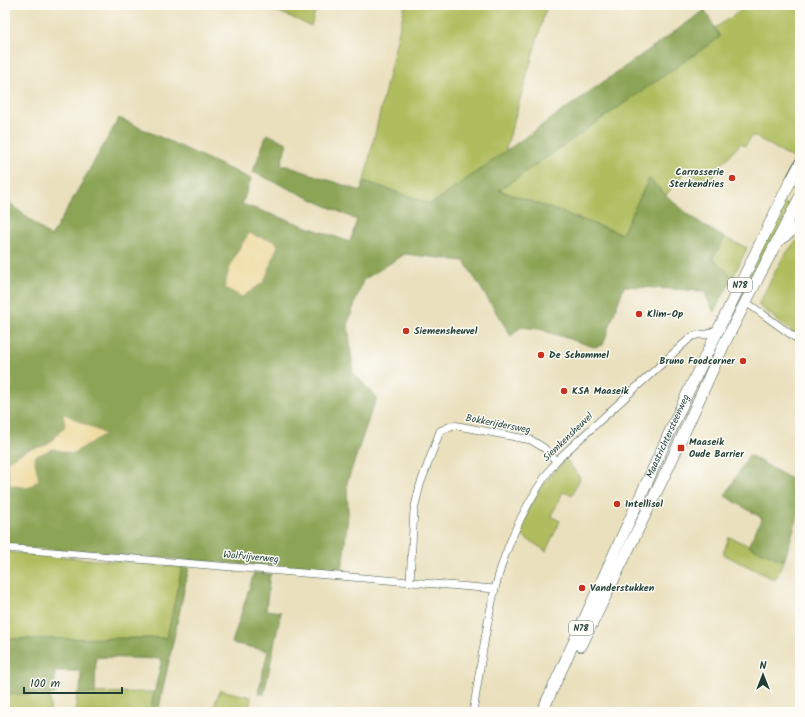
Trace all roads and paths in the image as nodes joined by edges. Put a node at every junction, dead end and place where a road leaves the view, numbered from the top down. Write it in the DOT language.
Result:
graph roads {
  1 [pos="800,163"];
  2 [pos="795,181"];
  3 [pos="800,191"];
  4 [pos="800,197"];
  5 [pos="800,225"];
  6 [pos="778,240"];
  7 [pos="746,302"];
  8 [pos="719,328"];
  9 [pos="706,335"];
  10 [pos="800,341"];
  11 [pos="711,345"];
  12 [pos="660,455"];
  13 [pos="556,461"];
  14 [pos="669,466"];
  15 [pos="5,548"];
  16 [pos="410,581"];
  17 [pos="495,589"];
  18 [pos="473,712"];
  19 [pos="542,712"];
  20 [pos="550,712"];
  1 -- 2 [label="main road, Maastrichtersteenweg"];
  2 -- 3 [label="main road"];
  2 -- 8 [label="main road, Maastrichtersteenweg / N78"];
  4 -- 6 [label="main road, Maastrichtersteenweg / N78"];
  5 -- 6 [label="main road"];
  6 -- 7 [label="main road, Maastrichtersteenweg / N78"];
  7 -- 10 [label="street"];
  7 -- 14 [label="main road, Maastrichtersteenweg / N78"];
  8 -- 9 [label="street, Siemkensheuvel"];
  8 -- 11 [label="main road, Maastrichtersteenweg / N78"];
  9 -- 11 [label="street"];
  9 -- 13 [label="street, Siemkensheuvel"];
  11 -- 12 [label="main road, Maastrichtersteenweg / N78"];
  12 -- 14 [label="main road"];
  12 -- 19 [label="main road, Maastrichtersteenweg / N78"];
  13 -- 16 [label="street, Bokkerijdersweg"];
  13 -- 17 [label="street, Siemkensheuvel"];
  14 -- 20 [label="main road, Maastrichtersteenweg / N78"];
  15 -- 16 [label="street, Wolfvijverweg"];
  16 -- 17 [label="street, Wolfvijverweg"];
  17 -- 18 [label="street, Siemkensheuvel"];
}
